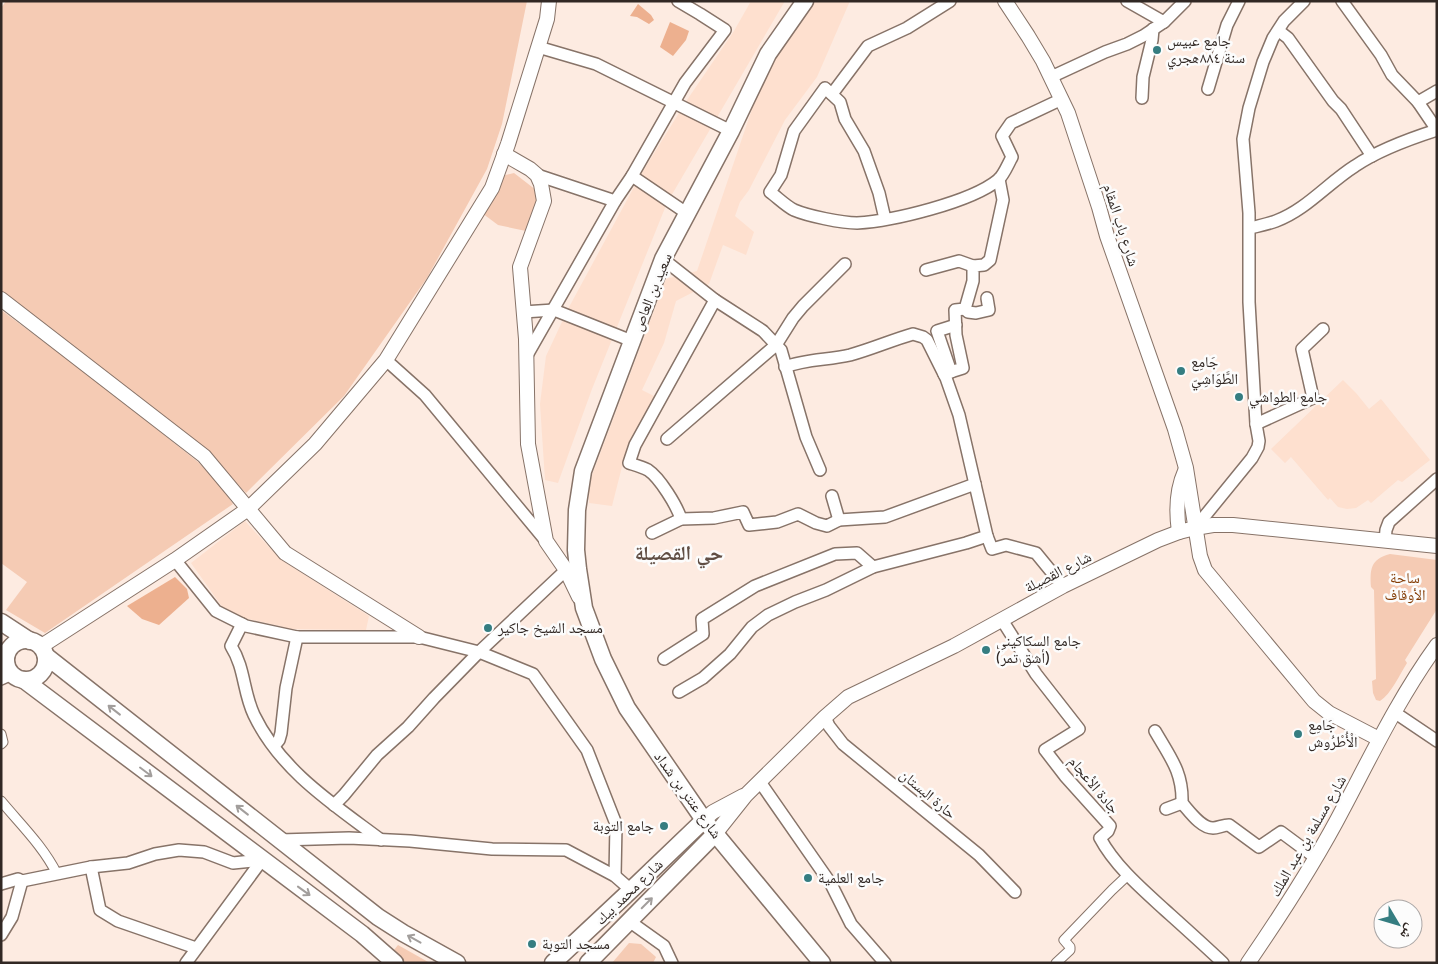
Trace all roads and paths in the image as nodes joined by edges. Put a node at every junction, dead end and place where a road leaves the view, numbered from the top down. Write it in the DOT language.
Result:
graph roads {
  1 [pos="549,1"];
  2 [pos="678,1"];
  3 [pos="805,1"];
  4 [pos="950,1"];
  5 [pos="1005,1"];
  6 [pos="1127,1"];
  7 [pos="1185,1"];
  8 [pos="1239,1"];
  9 [pos="1304,1"];
  10 [pos="1342,1"];
  11 [pos="1164,22"];
  12 [pos="1153,29"];
  13 [pos="1279,31"];
  14 [pos="538,47"];
  15 [pos="1051,77"];
  16 [pos="1208,89"];
  17 [pos="1437,90"];
  18 [pos="832,94"];
  19 [pos="1142,98"];
  20 [pos="1062,100"];
  21 [pos="674,102"];
  22 [pos="1418,102"];
  23 [pos="1437,130"];
  24 [pos="731,131"];
  25 [pos="504,154"];
  26 [pos="1372,156"];
  27 [pos="537,174"];
  28 [pos="632,176"];
  29 [pos="999,179"];
  30 [pos="616,201"];
  31 [pos="688,214"];
  32 [pos="885,220"];
  33 [pos="1250,228"];
  34 [pos="663,259"];
  35 [pos="845,264"];
  36 [pos="973,266"];
  37 [pos="926,270"];
  38 [pos="987,298"];
  39 [pos="1,299"];
  40 [pos="715,300"];
  41 [pos="965,309"];
  42 [pos="554,310"];
  43 [pos="524,312"];
  44 [pos="956,325"];
  45 [pos="1323,329"];
  46 [pos="632,341"];
  47 [pos="776,345"];
  48 [pos="526,357"];
  49 [pos="386,360"];
  50 [pos="785,367"];
  51 [pos="947,373"];
  52 [pos="1256,424"];
  53 [pos="667,439"];
  54 [pos="1186,468"];
  55 [pos="820,470"];
  56 [pos="1437,479"];
  57 [pos="975,484"];
  58 [pos="832,496"];
  59 [pos="248,509"];
  60 [pos="681,520"];
  61 [pos="839,520"];
  62 [pos="1196,528"];
  63 [pos="1179,532"];
  64 [pos="652,533"];
  65 [pos="987,536"];
  66 [pos="546,541"];
  67 [pos="1385,541"];
  68 [pos="1437,546"];
  69 [pos="176,560"];
  70 [pos="873,567"];
  71 [pos="566,570"];
  72 [pos="1063,586"];
  73 [pos="584,608"];
  74 [pos="1002,620"];
  75 [pos="1,622"];
  76 [pos="242,624"];
  77 [pos="419,636"];
  78 [pos="296,637"];
  79 [pos="1437,645"];
  80 [pos="39,648"];
  81 [pos="479,652"];
  82 [pos="664,659"];
  83 [pos="9,673"];
  84 [pos="679,692"];
  85 [pos="1394,712"];
  86 [pos="825,717"];
  87 [pos="1155,731"];
  88 [pos="1,734"];
  89 [pos="1379,740"];
  90 [pos="1437,741"];
  91 [pos="1,744"];
  92 [pos="274,746"];
  93 [pos="760,782"];
  94 [pos="746,795"];
  95 [pos="1,801"];
  96 [pos="1182,803"];
  97 [pos="334,805"];
  98 [pos="1166,809"];
  99 [pos="704,820"];
  100 [pos="715,834"];
  101 [pos="275,836"];
  102 [pos="381,840"];
  103 [pos="296,852"];
  104 [pos="258,857"];
  105 [pos="1316,858"];
  106 [pos="91,867"];
  107 [pos="278,872"];
  108 [pos="57,874"];
  109 [pos="1128,875"];
  110 [pos="615,876"];
  111 [pos="22,881"];
  112 [pos="1,884"];
  113 [pos="632,890"];
  114 [pos="1015,892"];
  115 [pos="629,921"];
  116 [pos="1,935"];
  117 [pos="196,948"];
  118 [pos="186,963"];
  119 [pos="395,963"];
  120 [pos="456,963"];
  121 [pos="552,963"];
  122 [pos="588,963"];
  123 [pos="672,963"];
  124 [pos="822,963"];
  125 [pos="885,963"];
  126 [pos="1056,963"];
  127 [pos="1223,963"];
  128 [pos="1248,963"];
  1 -- 14 [label="street"];
  2 -- 21 [label="street"];
  3 -- 24 [label="main road, سعيد بن العاص"];
  4 -- 18 [label="street"];
  5 -- 15 [label="street, شارع باب المقام"];
  6 -- 11 [label="street"];
  7 -- 11 [label="street"];
  8 -- 16 [label="street"];
  9 -- 13 [label="street"];
  10 -- 22 [label="street"];
  11 -- 12 [label="street"];
  12 -- 15 [label="street"];
  12 -- 19 [label="street"];
  13 -- 26 [label="street"];
  13 -- 33 [label="street"];
  14 -- 21 [label="street"];
  14 -- 25 [label="street"];
  15 -- 20 [label="street, شارع باب المقام"];
  17 -- 22 [label="street"];
  18 -- 32 [label="street"];
  18 -- 32 [label="street"];
  20 -- 29 [label="street"];
  20 -- 54 [label="street, شارع باب المقام"];
  21 -- 24 [label="street"];
  21 -- 28 [label="street"];
  22 -- 23 [label="street"];
  23 -- 26 [label="street"];
  24 -- 31 [label="main road, سعيد بن العاص"];
  25 -- 27 [label="street"];
  25 -- 49 [label="street"];
  26 -- 33 [label="street"];
  27 -- 30 [label="street"];
  27 -- 43 [label="street"];
  28 -- 30 [label="street"];
  28 -- 31 [label="street"];
  29 -- 32 [label="street"];
  29 -- 36 [label="street"];
  30 -- 42 [label="street"];
  31 -- 34 [label="main road, سعيد بن العاص"];
  33 -- 52 [label="street"];
  34 -- 40 [label="street"];
  34 -- 46 [label="main road, سعيد بن العاص"];
  35 -- 47 [label="street"];
  36 -- 37 [label="street"];
  36 -- 41 [label="street"];
  38 -- 41 [label="street"];
  39 -- 59 [label="street"];
  40 -- 47 [label="street"];
  40 -- 60 [label="street"];
  41 -- 44 [label="street"];
  42 -- 43 [label="street"];
  42 -- 46 [label="street"];
  42 -- 48 [label="street"];
  43 -- 48 [label="street"];
  44 -- 51 [label="street"];
  44 -- 51 [label="street"];
  45 -- 52 [label="street"];
  46 -- 73 [label="main road, سعيد بن العاص"];
  47 -- 50 [label="street"];
  47 -- 53 [label="street"];
  48 -- 66 [label="street"];
  49 -- 59 [label="street"];
  49 -- 66 [label="street"];
  50 -- 51 [label="street"];
  50 -- 55 [label="street"];
  51 -- 57 [label="street"];
  52 -- 62 [label="street"];
  54 -- 62 [label="street, شارع باب المقام"];
  54 -- 63 [label="street"];
  56 -- 67 [label="street"];
  57 -- 61 [label="street"];
  57 -- 65 [label="street"];
  58 -- 61 [label="street"];
  59 -- 69 [label="street"];
  59 -- 77 [label="street"];
  60 -- 61 [label="street"];
  60 -- 64 [label="street"];
  62 -- 63 [label="street, شارع القصيلة"];
  62 -- 67 [label="street, شارع القصيلة"];
  62 -- 89 [label="street, شارع باب المقام"];
  63 -- 72 [label="street, شارع القصيلة"];
  65 -- 70 [label="street"];
  65 -- 72 [label="street"];
  66 -- 71 [label="street"];
  67 -- 68 [label="street, شارع القصيلة"];
  69 -- 76 [label="street"];
  69 -- 80 [label="street"];
  70 -- 82 [label="street"];
  70 -- 84 [label="street"];
  71 -- 73 [label="street"];
  71 -- 81 [label="street"];
  72 -- 74 [label="street, شارع القصيلة"];
  73 -- 99 [label="main road, شارع عنتر بن شداد"];
  74 -- 86 [label="street, شارع القصيلة"];
  74 -- 109 [label="street, جادة الأعجام"];
  75 -- 80 [label="main road"];
  76 -- 78 [label="street"];
  76 -- 92 [label="street"];
  77 -- 78 [label="street"];
  77 -- 81 [label="street"];
  78 -- 92 [label="street"];
  79 -- 85 [label="street, شارع مسلمة بن عبد الملك"];
  80 -- 83 [label="main road"];
  80 -- 83 [label="main road"];
  101 -- 80 [label="main road, one-way"];
  81 -- 97 [label="street"];
  81 -- 110 [label="street"];
  83 -- 104 [label="main road, one-way"];
  85 -- 89 [label="street, شارع مسلمة بن عبد الملك"];
  85 -- 90 [label="street"];
  86 -- 93 [label="street, شارع القصيلة"];
  86 -- 114 [label="street, حارة البستان"];
  87 -- 96 [label="street"];
  88 -- 91 [label="street"];
  89 -- 105 [label="street, شارع مسلمة بن عبد الملك"];
  92 -- 97 [label="street"];
  93 -- 94 [label="street, شارع القصيلة"];
  93 -- 125 [label="street"];
  94 -- 99 [label="street, شارع القصيلة"];
  94 -- 100 [label="street, شارع القصيلة"];
  95 -- 108 [label="street"];
  96 -- 98 [label="street"];
  96 -- 105 [label="street"];
  97 -- 102 [label="street"];
  99 -- 100 [label="main road, شارع عنتر بن شداد"];
  99 -- 113 [label="main road, شارع محمد بيك"];
  115 -- 100 [label="main road, شارع محمد بيك, one-way"];
  100 -- 124 [label="main road, شارع عنتر بن شداد"];
  101 -- 102 [label="street"];
  101 -- 103 [label="main road"];
  101 -- 104 [label="main road"];
  102 -- 110 [label="street"];
  103 -- 107 [label="main road"];
  120 -- 103 [label="main road, one-way"];
  104 -- 106 [label="street"];
  104 -- 107 [label="main road"];
  104 -- 117 [label="street"];
  105 -- 128 [label="street, شارع مسلمة بن عبد الملك"];
  106 -- 108 [label="street"];
  106 -- 117 [label="street"];
  107 -- 119 [label="main road, one-way"];
  108 -- 111 [label="street"];
  109 -- 126 [label="street"];
  109 -- 127 [label="street, جادة الأعجام"];
  110 -- 113 [label="street"];
  111 -- 112 [label="street"];
  111 -- 116 [label="street"];
  113 -- 121 [label="main road, شارع محمد بيك"];
  115 -- 122 [label="main road, شارع محمد بيك"];
  115 -- 123 [label="street"];
  117 -- 118 [label="street"];
}
